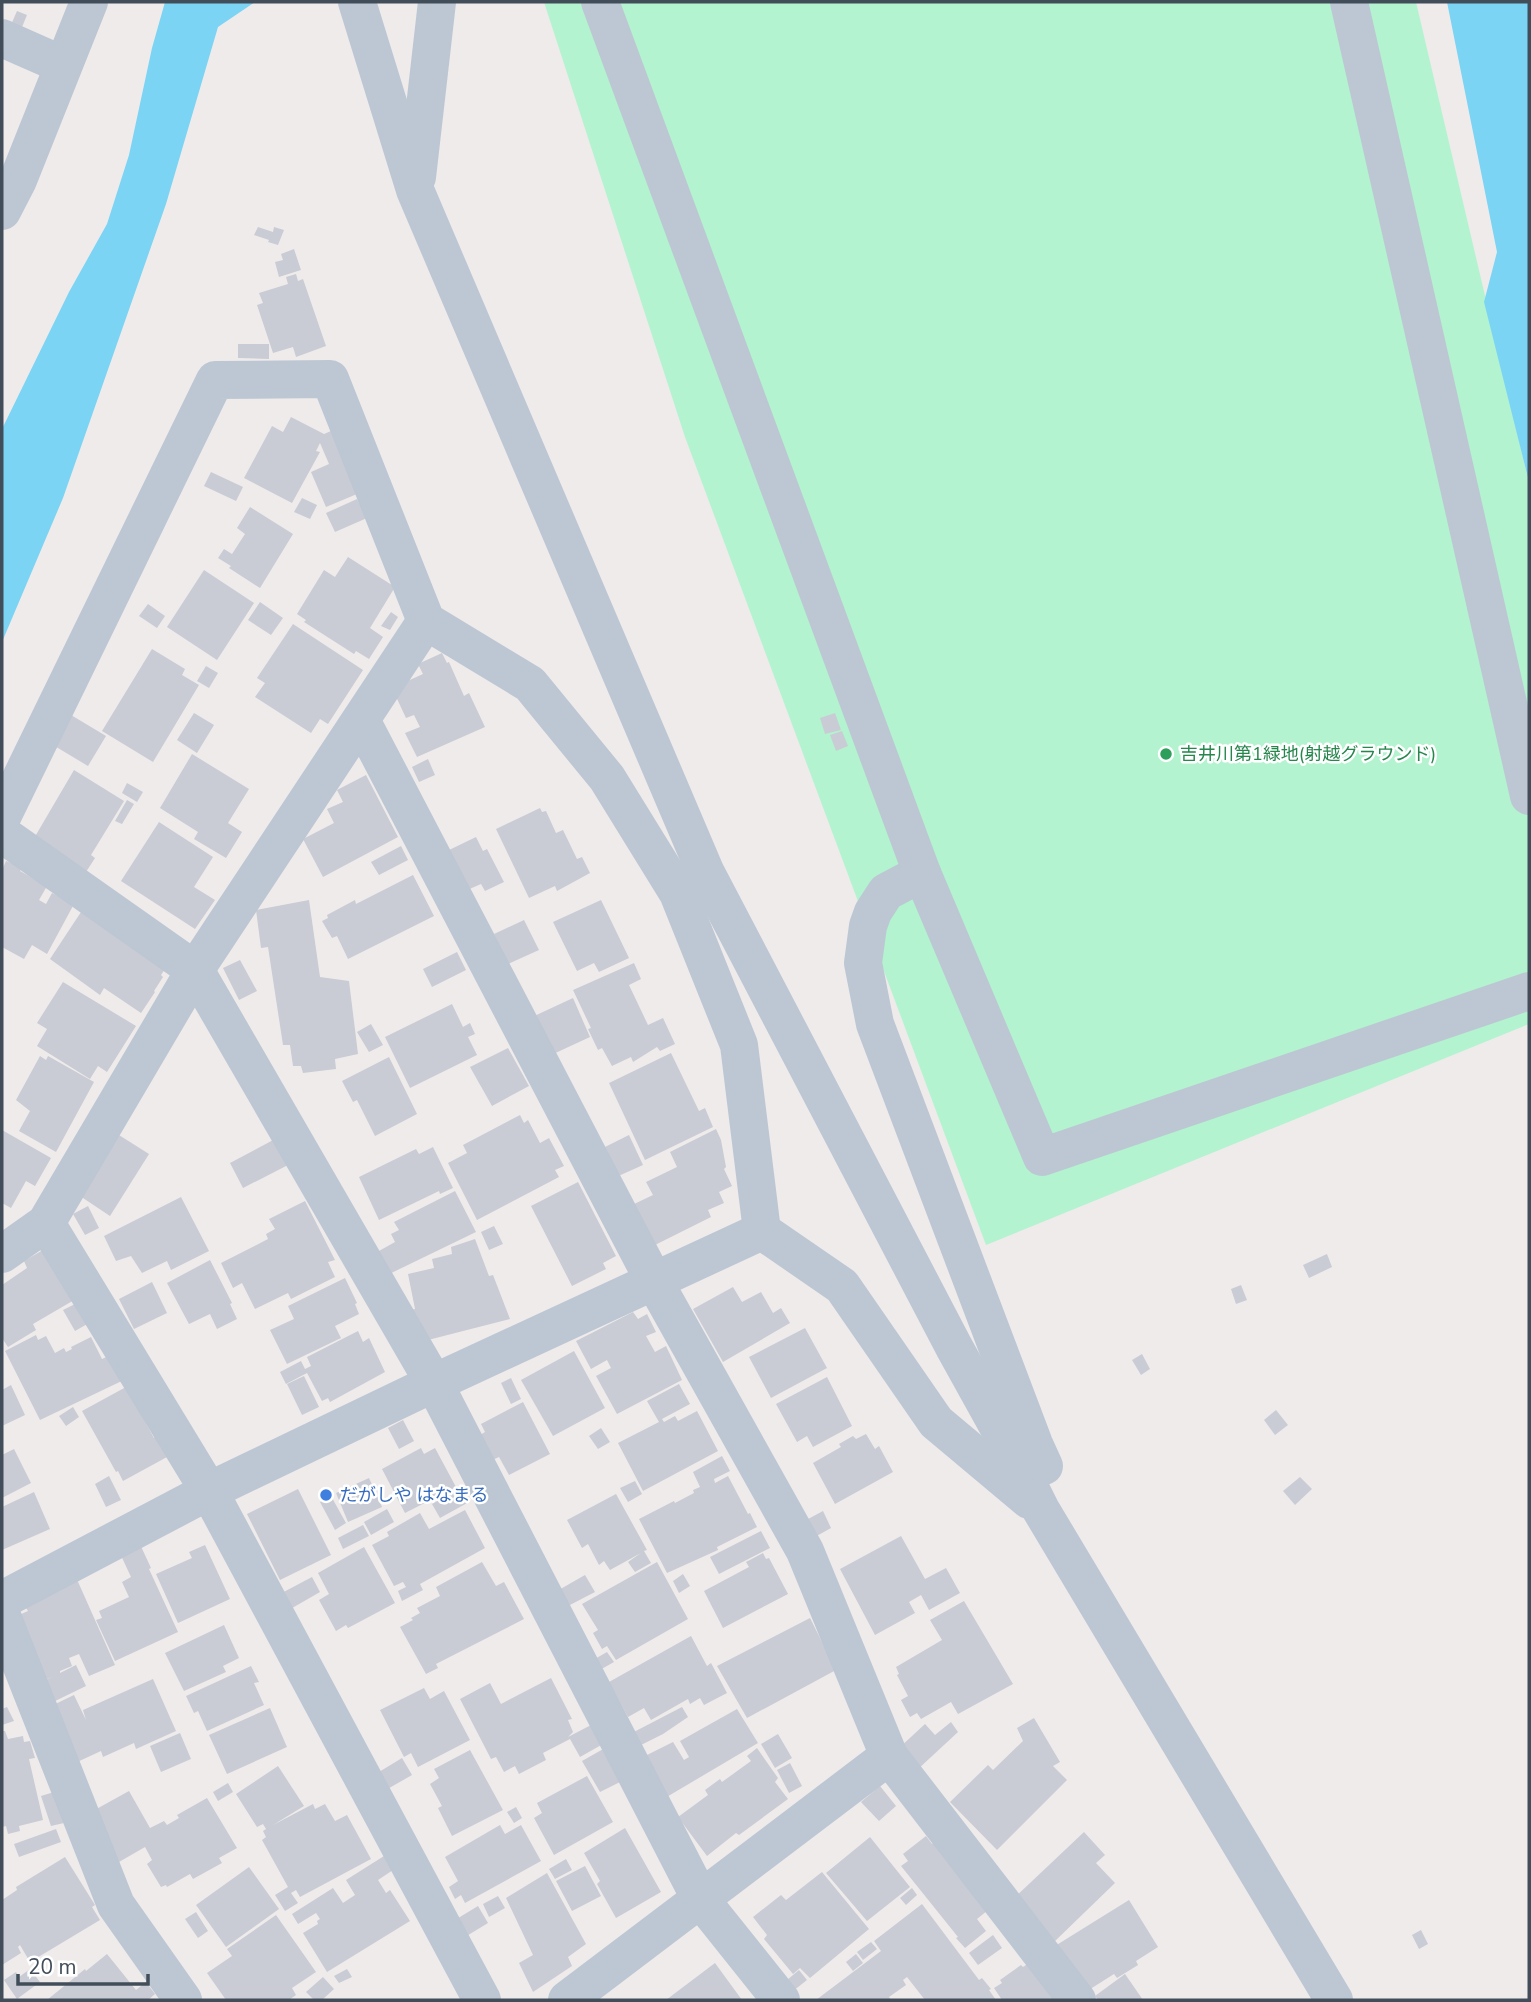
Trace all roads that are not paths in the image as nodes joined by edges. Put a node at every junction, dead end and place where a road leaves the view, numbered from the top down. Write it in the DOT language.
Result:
graph roads {
  1 [pos="89,2"];
  2 [pos="357,2"];
  3 [pos="438,2"];
  4 [pos="600,2"];
  5 [pos="1349,2"];
  6 [pos="2,38"];
  7 [pos="63,65"];
  8 [pos="415,190"];
  9 [pos="2,211"];
  10 [pos="426,621"];
  11 [pos="362,720"];
  12 [pos="1529,796"];
  13 [pos="2,817"];
  14 [pos="2,834"];
  15 [pos="922,873"];
  16 [pos="195,970"];
  17 [pos="1529,991"];
  18 [pos="46,1223"];
  19 [pos="762,1231"];
  20 [pos="2,1254"];
  21 [pos="654,1281"];
  22 [pos="434,1383"];
  23 [pos="209,1492"];
  24 [pos="1041,1510"];
  25 [pos="2,1600"];
  26 [pos="2,1616"];
  27 [pos="1153,1695"];
  28 [pos="889,1756"];
  29 [pos="701,1900"];
  30 [pos="183,2000"];
  31 [pos="482,2000"];
  32 [pos="566,2000"];
  33 [pos="781,2000"];
  34 [pos="1077,2000"];
  35 [pos="1334,2000"];
  1 -- 7 [label="street"];
  2 -- 8 [label="street"];
  3 -- 8 [label="street"];
  4 -- 15 [label="street"];
  5 -- 12 [label="street"];
  6 -- 7 [label="street"];
  7 -- 9 [label="street"];
  8 -- 24 [label="street"];
  10 -- 11 [label="street"];
  10 -- 13 [label="street"];
  10 -- 19 [label="street"];
  11 -- 16 [label="street"];
  11 -- 21 [label="street"];
  14 -- 16 [label="street"];
  15 -- 17 [label="street"];
  15 -- 27 [label="street"];
  16 -- 18 [label="street"];
  16 -- 22 [label="street"];
  18 -- 20 [label="street"];
  18 -- 23 [label="street"];
  19 -- 21 [label="street"];
  19 -- 24 [label="street"];
  21 -- 22 [label="street"];
  21 -- 28 [label="street"];
  22 -- 23 [label="street"];
  22 -- 29 [label="street"];
  23 -- 25 [label="street"];
  23 -- 31 [label="street"];
  24 -- 27 [label="street"];
  26 -- 30 [label="street"];
  27 -- 35 [label="street"];
  28 -- 29 [label="street"];
  28 -- 34 [label="street"];
  29 -- 32 [label="street"];
  29 -- 33 [label="street"];
}
